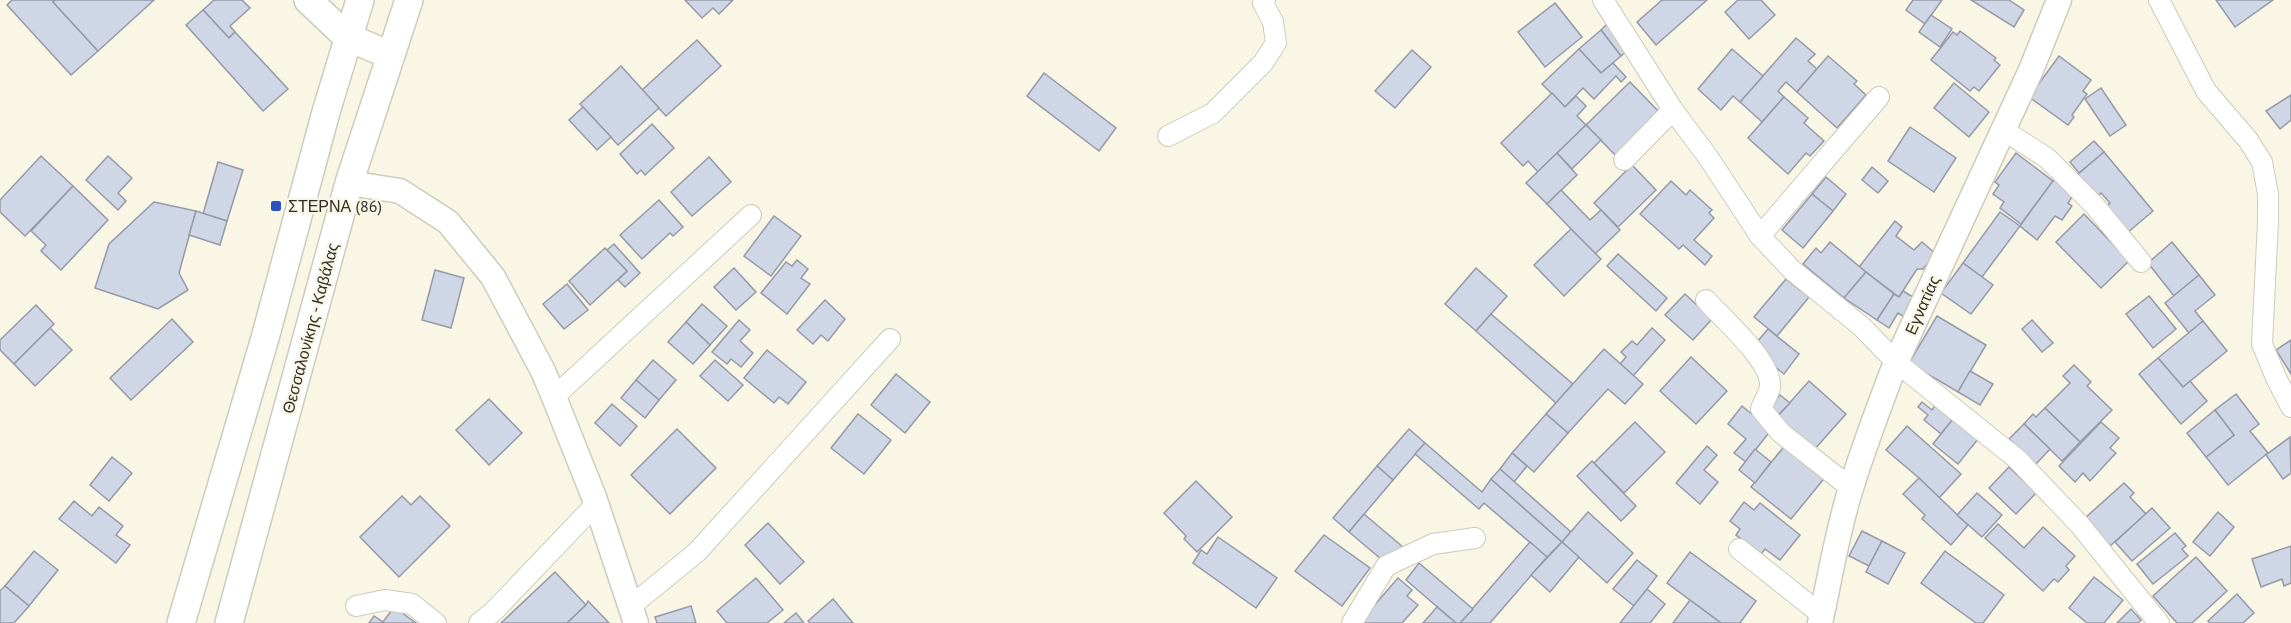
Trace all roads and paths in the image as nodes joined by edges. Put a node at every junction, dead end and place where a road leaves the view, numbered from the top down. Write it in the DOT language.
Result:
graph roads {
  1 [pos="308,0"];
  2 [pos="360,0"];
  3 [pos="1265,0"];
  4 [pos="1603,0"];
  5 [pos="2059,0"];
  6 [pos="2159,0"];
  7 [pos="405,1"];
  8 [pos="347,37"];
  9 [pos="390,55"];
  10 [pos="1879,97"];
  11 [pos="1672,110"];
  12 [pos="2003,130"];
  13 [pos="1168,136"];
  14 [pos="1624,160"];
  15 [pos="349,183"];
  16 [pos="751,215"];
  17 [pos="1760,236"];
  18 [pos="2141,262"];
  19 [pos="1706,300"];
  20 [pos="890,339"];
  21 [pos="1896,362"];
  22 [pos="554,397"];
  23 [pos="2291,407"];
  24 [pos="1851,488"];
  25 [pos="596,504"];
  26 [pos="1475,538"];
  27 [pos="1739,549"];
  28 [pos="356,606"];
  29 [pos="634,614"];
  30 [pos="1821,619"];
  31 [pos="181,623"];
  32 [pos="229,623"];
  33 [pos="436,623"];
  34 [pos="479,623"];
  35 [pos="1352,623"];
  36 [pos="2159,623"];
  1 -- 8 [label="main road"];
  2 -- 8 [label="main road"];
  3 -- 13 [label="street"];
  4 -- 11 [label="street"];
  5 -- 12 [label="street, Εγνατίας"];
  6 -- 23 [label="street"];
  7 -- 9 [label="main road, Θεσσαλονίκης - Καβάλας"];
  8 -- 9 [label="main road"];
  8 -- 31 [label="main road"];
  9 -- 15 [label="main road, Θεσσαλονίκης - Καβάλας"];
  10 -- 17 [label="street"];
  11 -- 14 [label="street"];
  11 -- 17 [label="street"];
  12 -- 18 [label="street"];
  12 -- 21 [label="street, Εγνατίας"];
  15 -- 22 [label="street"];
  15 -- 32 [label="main road, Θεσσαλονίκης - Καβάλας"];
  16 -- 22 [label="street"];
  17 -- 21 [label="street"];
  19 -- 24 [label="street"];
  20 -- 29 [label="street"];
  21 -- 24 [label="street, Εγνατίας"];
  21 -- 36 [label="street"];
  22 -- 25 [label="street"];
  24 -- 30 [label="street, Εγνατίας"];
  25 -- 29 [label="street"];
  25 -- 34 [label="street"];
  26 -- 35 [label="street"];
  27 -- 30 [label="street"];
  28 -- 33 [label="street"];
}
